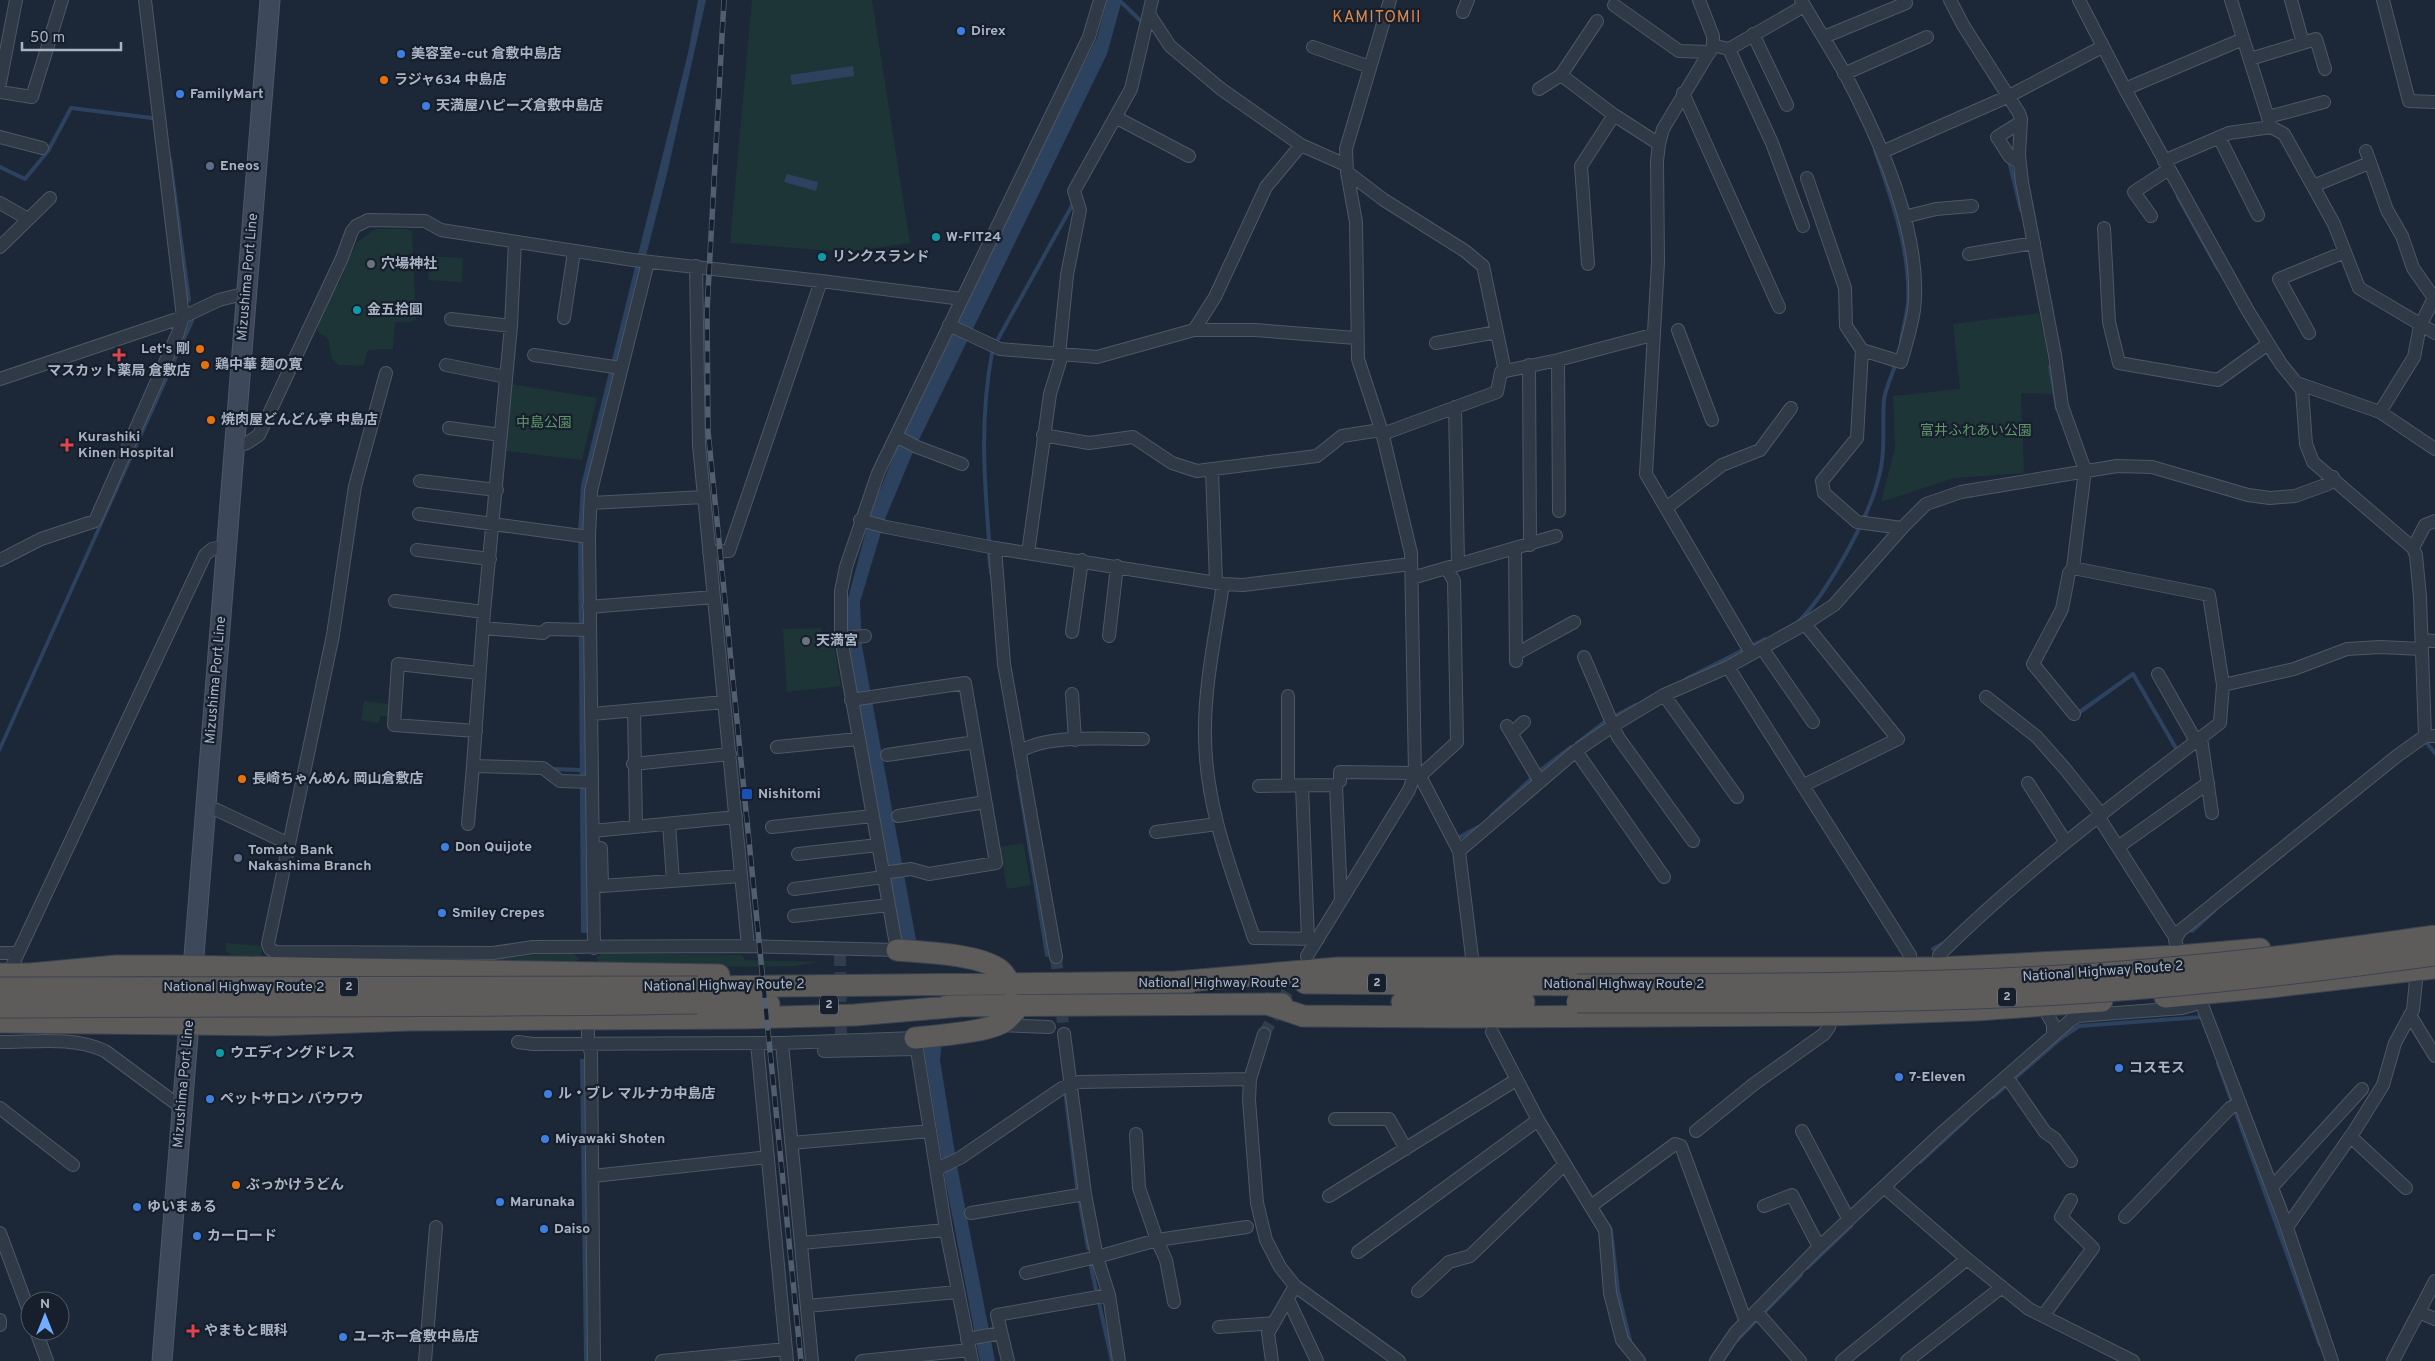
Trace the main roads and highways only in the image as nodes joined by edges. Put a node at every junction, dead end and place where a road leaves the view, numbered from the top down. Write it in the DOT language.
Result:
graph roads {
  1 [pos="270,0"];
  2 [pos="2435,926"];
  3 [pos="2435,936"];
  4 [pos="897,950"];
  5 [pos="2435,955"];
  6 [pos="10,964"];
  7 [pos="194,966"];
  8 [pos="1889,968"];
  9 [pos="2426,969"];
  10 [pos="1176,982"];
  11 [pos="853,984"];
  12 [pos="1011,986"];
  13 [pos="0,988"];
  14 [pos="1577,993"];
  15 [pos="698,995"];
  16 [pos="1267,1004"];
  17 [pos="961,1006"];
  18 [pos="1019,1006"];
  19 [pos="0,1007"];
  20 [pos="1890,1013"];
  21 [pos="0,1022"];
  22 [pos="189,1024"];
  23 [pos="916,1044"];
  24 [pos="162,1361"];
  1 -- 7 [label="main road, Mizushima Port Line"];
  2 -- 8 [label="highway"];
  3 -- 14 [label="highway, National Highway Route 2 / 2, bridge"];
  4 -- 12 [label="highway"];
  5 -- 14 [label="highway, National Highway Route 2 / 2, bridge"];
  6 -- 7 [label="highway"];
  7 -- 11 [label="highway"];
  7 -- 22 [label="main road, Mizushima Port Line"];
  8 -- 10 [label="highway"];
  8 -- 20 [label="highway"];
  9 -- 20 [label="highway"];
  10 -- 12 [label="highway, National Highway Route 2 / 2"];
  10 -- 14 [label="highway, National Highway Route 2 / 2"];
  11 -- 12 [label="highway, National Highway Route 2 / 2"];
  11 -- 15 [label="highway, National Highway Route 2 / 2"];
  13 -- 15 [label="highway, National Highway Route 2 / 2, bridge"];
  14 -- 16 [label="highway, National Highway Route 2 / 2"];
  15 -- 17 [label="highway, National Highway Route 2 / 2"];
  15 -- 19 [label="highway, National Highway Route 2 / 2, bridge"];
  16 -- 18 [label="highway, National Highway Route 2 / 2"];
  16 -- 20 [label="highway"];
  17 -- 18 [label="highway, National Highway Route 2 / 2"];
  17 -- 22 [label="highway"];
  18 -- 23 [label="highway"];
  21 -- 22 [label="highway"];
  22 -- 24 [label="main road, Mizushima Port Line"];
}
